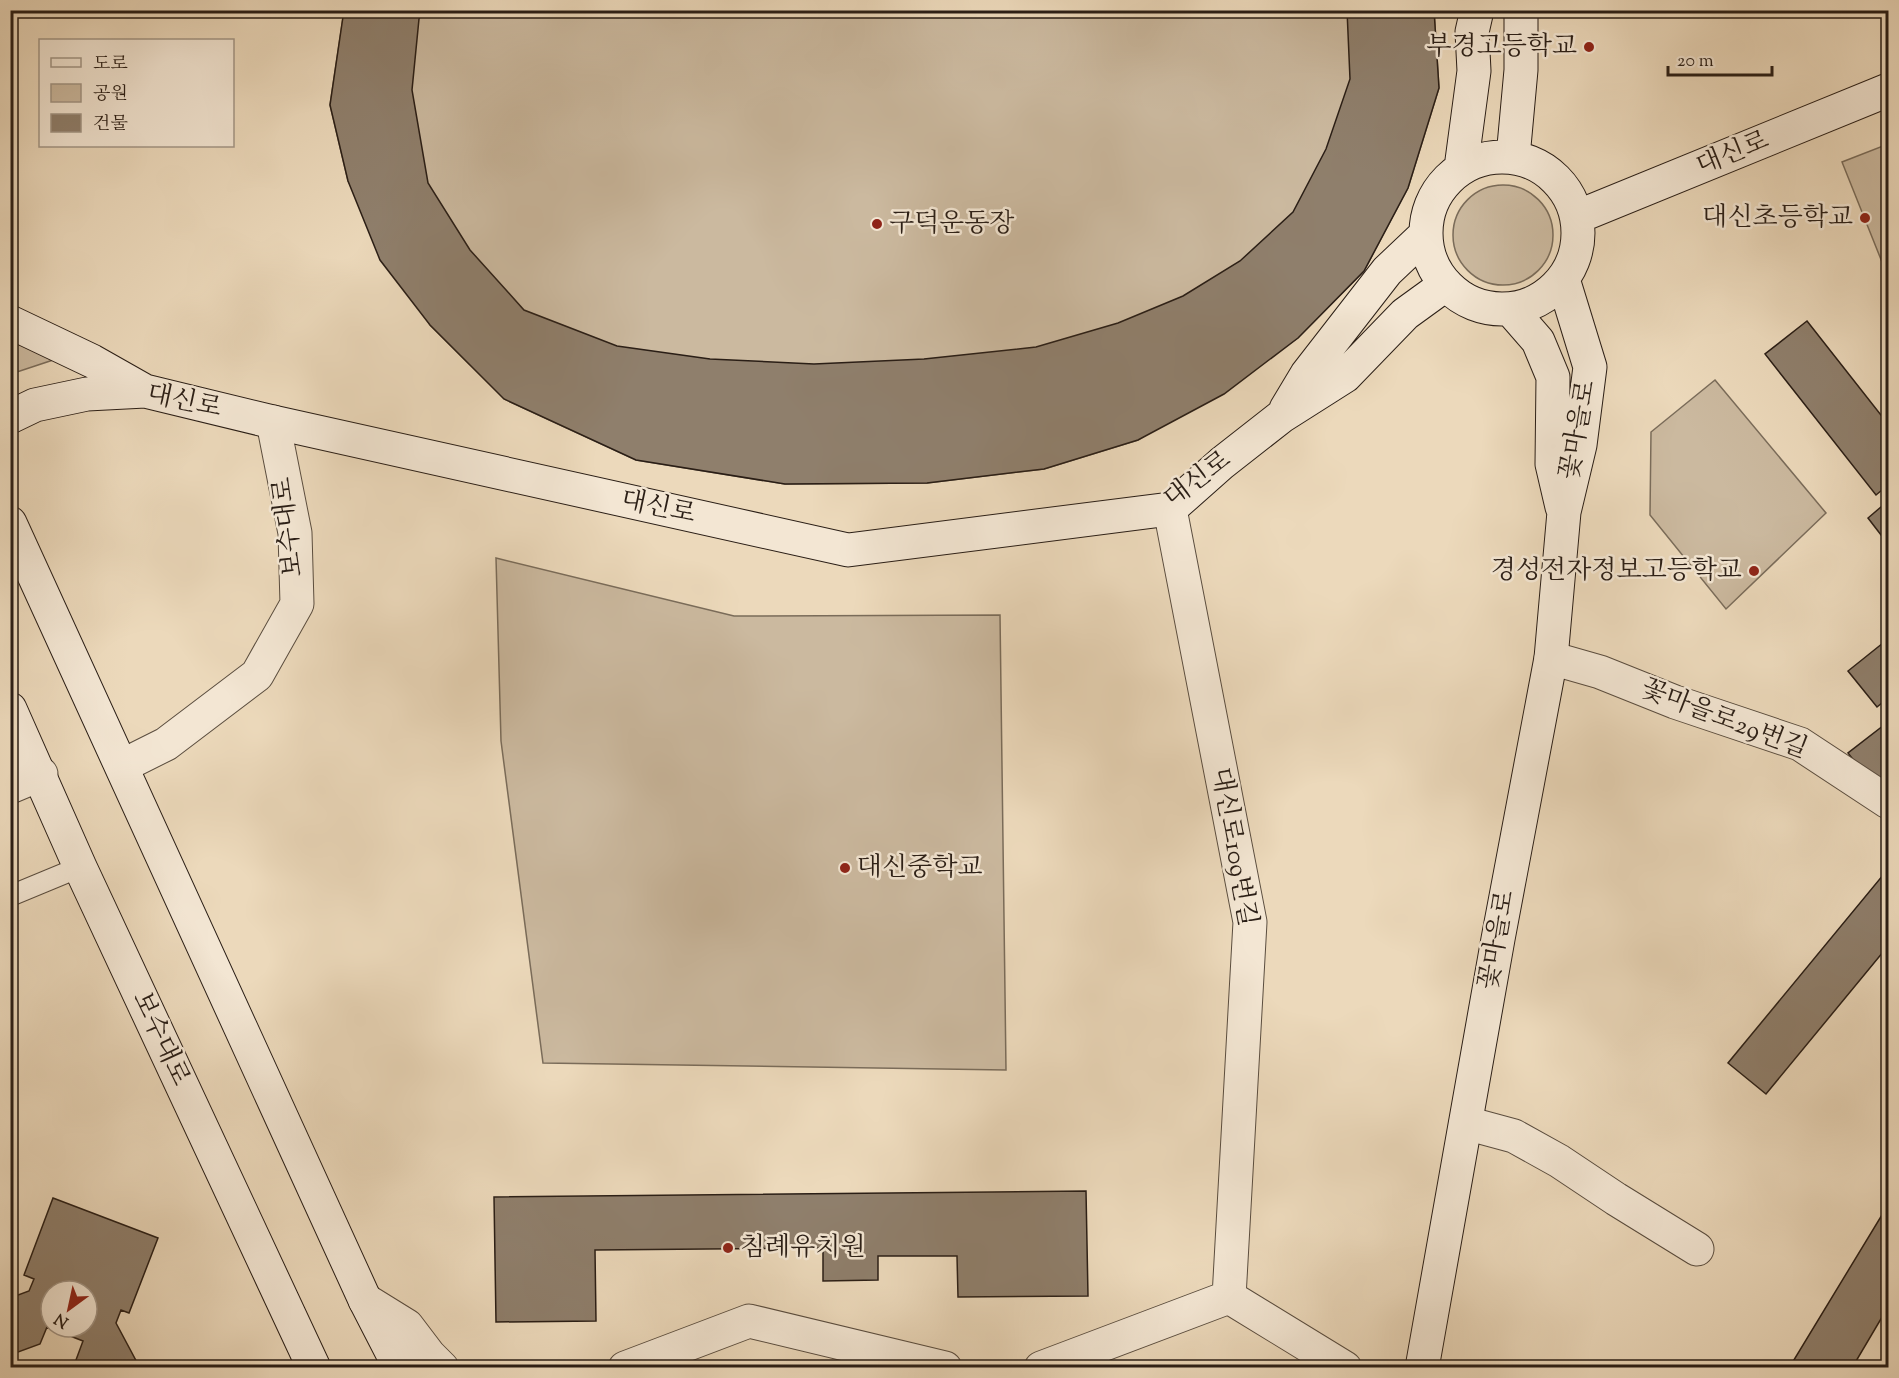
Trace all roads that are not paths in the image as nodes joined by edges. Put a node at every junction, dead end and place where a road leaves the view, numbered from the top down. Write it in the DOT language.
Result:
graph roads {
  1 [pos="1477,10"];
  2 [pos="1521,10"];
  3 [pos="1888,90"];
  4 [pos="1513,157"];
  5 [pos="1461,168"];
  6 [pos="1577,217"];
  7 [pos="1424,236"];
  8 [pos="1563,279"];
  9 [pos="1445,285"];
  10 [pos="1511,310"];
  11 [pos="10,322"];
  12 [pos="145,391"];
  13 [pos="1282,416"];
  14 [pos="10,417"];
  15 [pos="273,422"];
  16 [pos="1170,509"];
  17 [pos="1564,512"];
  18 [pos="10,523"];
  19 [pos="1551,658"];
  20 [pos="10,709"];
  21 [pos="122,766"];
  22 [pos="41,774"];
  23 [pos="10,788"];
  24 [pos="1888,802"];
  25 [pos="80,867"];
  26 [pos="10,896"];
  27 [pos="1466,1123"];
  28 [pos="1697,1249"];
  29 [pos="1229,1297"];
  30 [pos="365,1300"];
  31 [pos="314,1368"];
  32 [pos="400,1368"];
  33 [pos="442,1368"];
  34 [pos="625,1368"];
  35 [pos="945,1368"];
  36 [pos="1041,1368"];
  37 [pos="1346,1368"];
  38 [pos="1422,1368"];
  1 -- 5 [label="street"];
  2 -- 4 [label="street"];
  3 -- 6 [label="street, 대신로"];
  4 -- 5 [label="street"];
  4 -- 6 [label="street"];
  5 -- 7 [label="street"];
  6 -- 8 [label="street"];
  7 -- 9 [label="street"];
  7 -- 13 [label="street, 대신로"];
  8 -- 10 [label="street"];
  8 -- 17 [label="street, 꽃마을로"];
  9 -- 10 [label="street"];
  9 -- 13 [label="street, 대신로"];
  10 -- 17 [label="street, 꽃마을로"];
  11 -- 12 [label="street"];
  12 -- 14 [label="street, 대신로"];
  12 -- 15 [label="street, 대신로"];
  13 -- 16 [label="street, 대신로"];
  15 -- 16 [label="street, 대신로"];
  15 -- 21 [label="street, 보수대로"];
  16 -- 29 [label="street, 대신로109번길"];
  17 -- 19 [label="street, 꽃마을로"];
  18 -- 21 [label="street"];
  19 -- 24 [label="street, 꽃마을로29번길"];
  19 -- 27 [label="street, 꽃마을로"];
  20 -- 22 [label="street, 보수대로"];
  21 -- 30 [label="street"];
  22 -- 23 [label="street"];
  22 -- 25 [label="street, 보수대로"];
  25 -- 26 [label="lane"];
  25 -- 31 [label="street, 보수대로"];
  27 -- 28 [label="street"];
  27 -- 38 [label="street, 꽃마을로"];
  29 -- 36 [label="street"];
  29 -- 37 [label="street"];
  30 -- 32 [label="street"];
  30 -- 33 [label="street"];
  34 -- 35 [label="street"];
}
